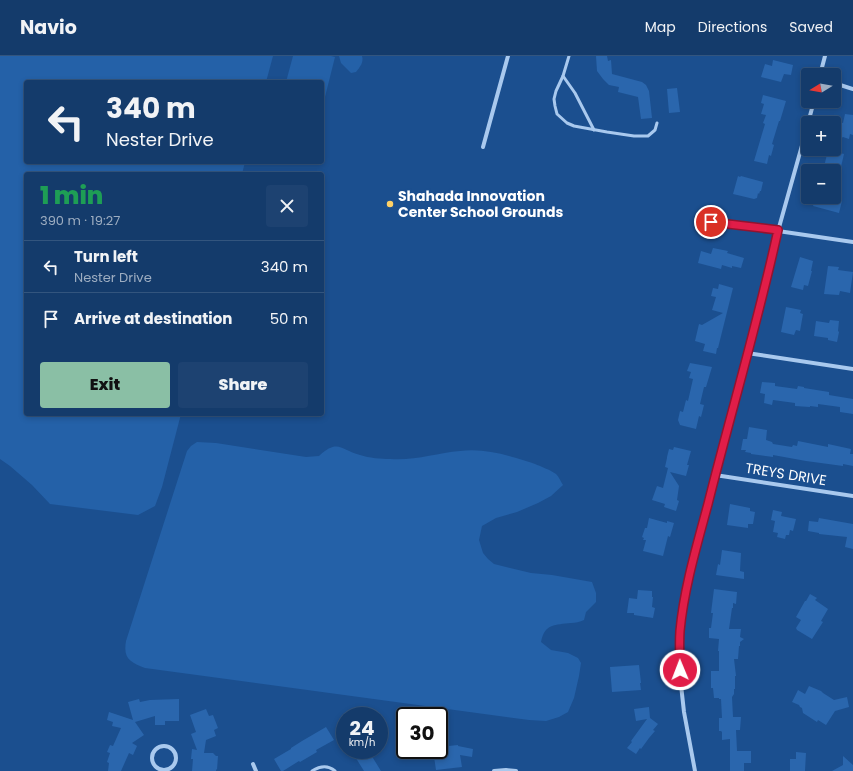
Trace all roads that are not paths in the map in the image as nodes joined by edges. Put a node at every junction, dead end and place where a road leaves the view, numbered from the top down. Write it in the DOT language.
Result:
graph roads {
  1 [pos="508,56"];
  2 [pos="569,56"];
  3 [pos="825,56"];
  4 [pos="822,68"];
  5 [pos="563,76"];
  6 [pos="841,85"];
  7 [pos="853,89"];
  8 [pos="657,123"];
  9 [pos="594,130"];
  10 [pos="483,147"];
  11 [pos="801,149"];
  12 [pos="711,222"];
  13 [pos="778,230"];
  14 [pos="853,242"];
  15 [pos="747,353"];
  16 [pos="853,369"];
  17 [pos="715,475"];
  18 [pos="853,496"];
  19 [pos="253,764"];
  20 [pos="162,770"];
  21 [pos="256,771"];
  22 [pos="312,771"];
  23 [pos="335,771"];
  24 [pos="494,771"];
  25 [pos="516,771"];
  26 [pos="696,771"];
  1 -- 10 [label="street"];
  2 -- 5 [label="lane"];
  3 -- 4 [label="street"];
  5 -- 9 [label="lane"];
  5 -- 9 [label="lane"];
  6 -- 7 [label="street"];
  8 -- 9 [label="lane"];
  11 -- 13 [label="street"];
  12 -- 13 [label="street"];
  13 -- 14 [label="street"];
  13 -- 15 [label="street"];
  15 -- 16 [label="street"];
  15 -- 17 [label="street"];
  17 -- 18 [label="street, TREYS DRIVE"];
  17 -- 26 [label="street"];
  19 -- 21 [label="street"];
  20 -- 20 [label="street"];
  22 -- 23 [label="lane"];
  24 -- 25 [label="street"];
}
